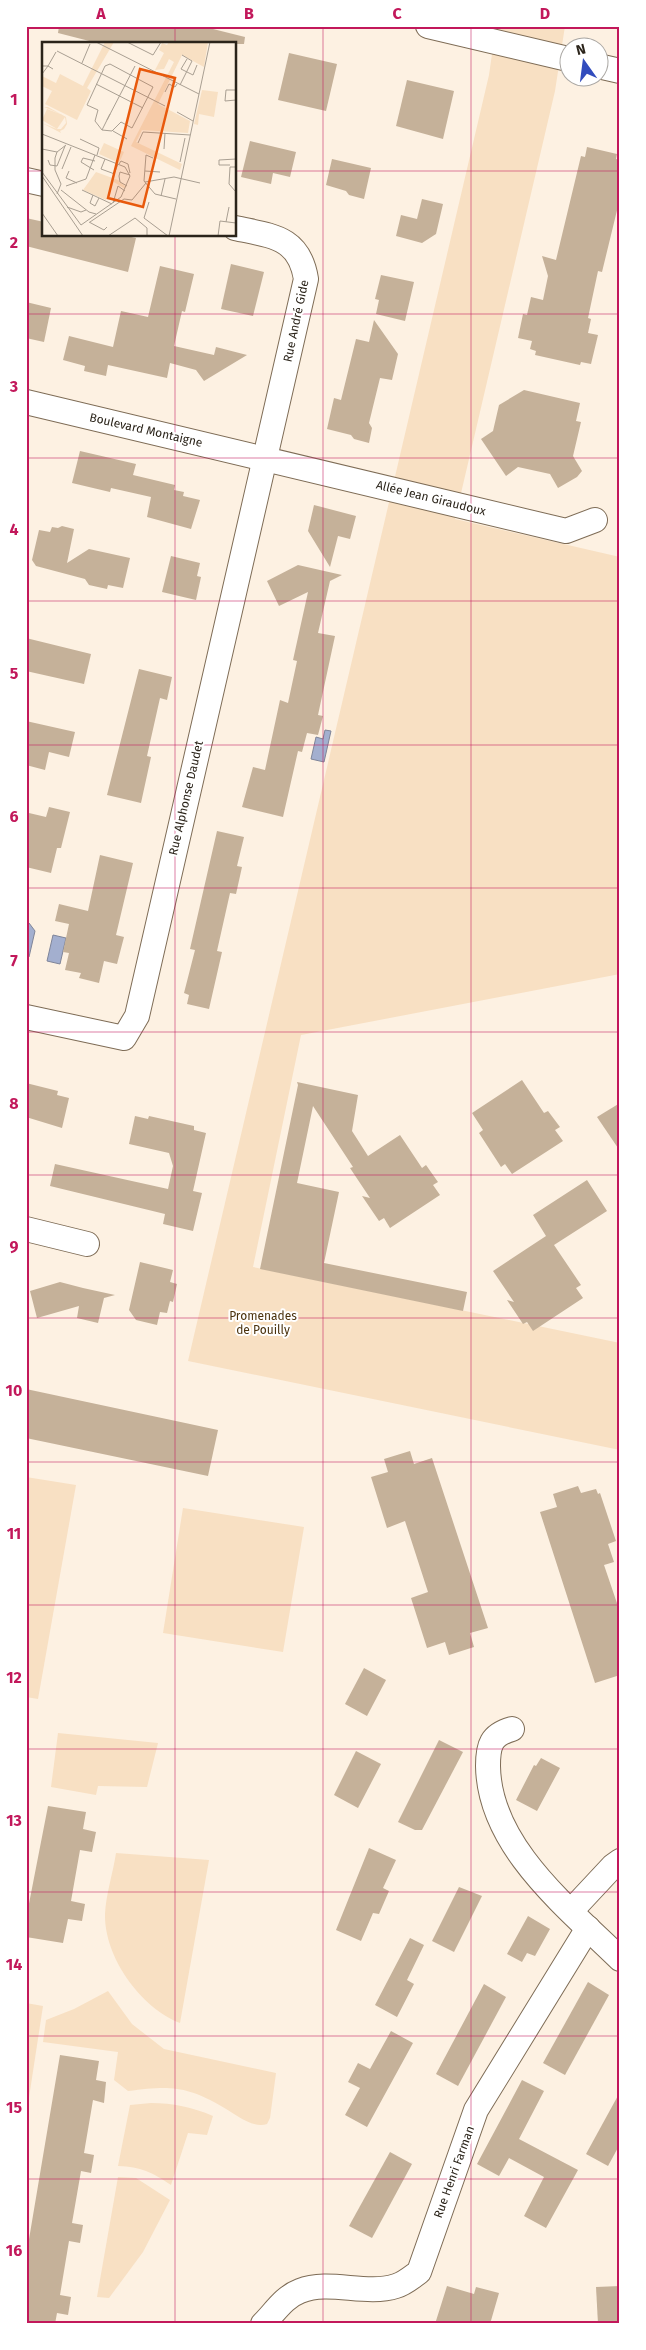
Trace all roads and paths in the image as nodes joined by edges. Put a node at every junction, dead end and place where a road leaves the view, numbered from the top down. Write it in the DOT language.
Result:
graph roads {
  1 [pos="428,26"];
  2 [pos="558,57"];
  3 [pos="26,180"];
  4 [pos="42,184"];
  5 [pos="236,228"];
  6 [pos="26,402"];
  7 [pos="266,459"];
  8 [pos="595,520"];
  9 [pos="26,1017"];
  10 [pos="26,1228"];
  11 [pos="87,1244"];
  12 [pos="512,1729"];
  13 [pos="620,1861"];
  14 [pos="571,1911"];
  15 [pos="588,1928"];
  16 [pos="620,1959"];
  17 [pos="263,2324"];
  1 -- 2 [label="street"];
  3 -- 4 [label="street"];
  5 -- 7 [label="street, Rue André Gide"];
  6 -- 7 [label="street, Boulevard Montaigne"];
  7 -- 8 [label="street, Allée Jean Giraudoux"];
  7 -- 9 [label="street, Rue Alphonse Daudet"];
  10 -- 11 [label="street"];
  12 -- 14 [label="street"];
  13 -- 14 [label="street"];
  14 -- 15 [label="street"];
  15 -- 16 [label="street"];
  15 -- 17 [label="street, Rue Henri Farman"];
}
